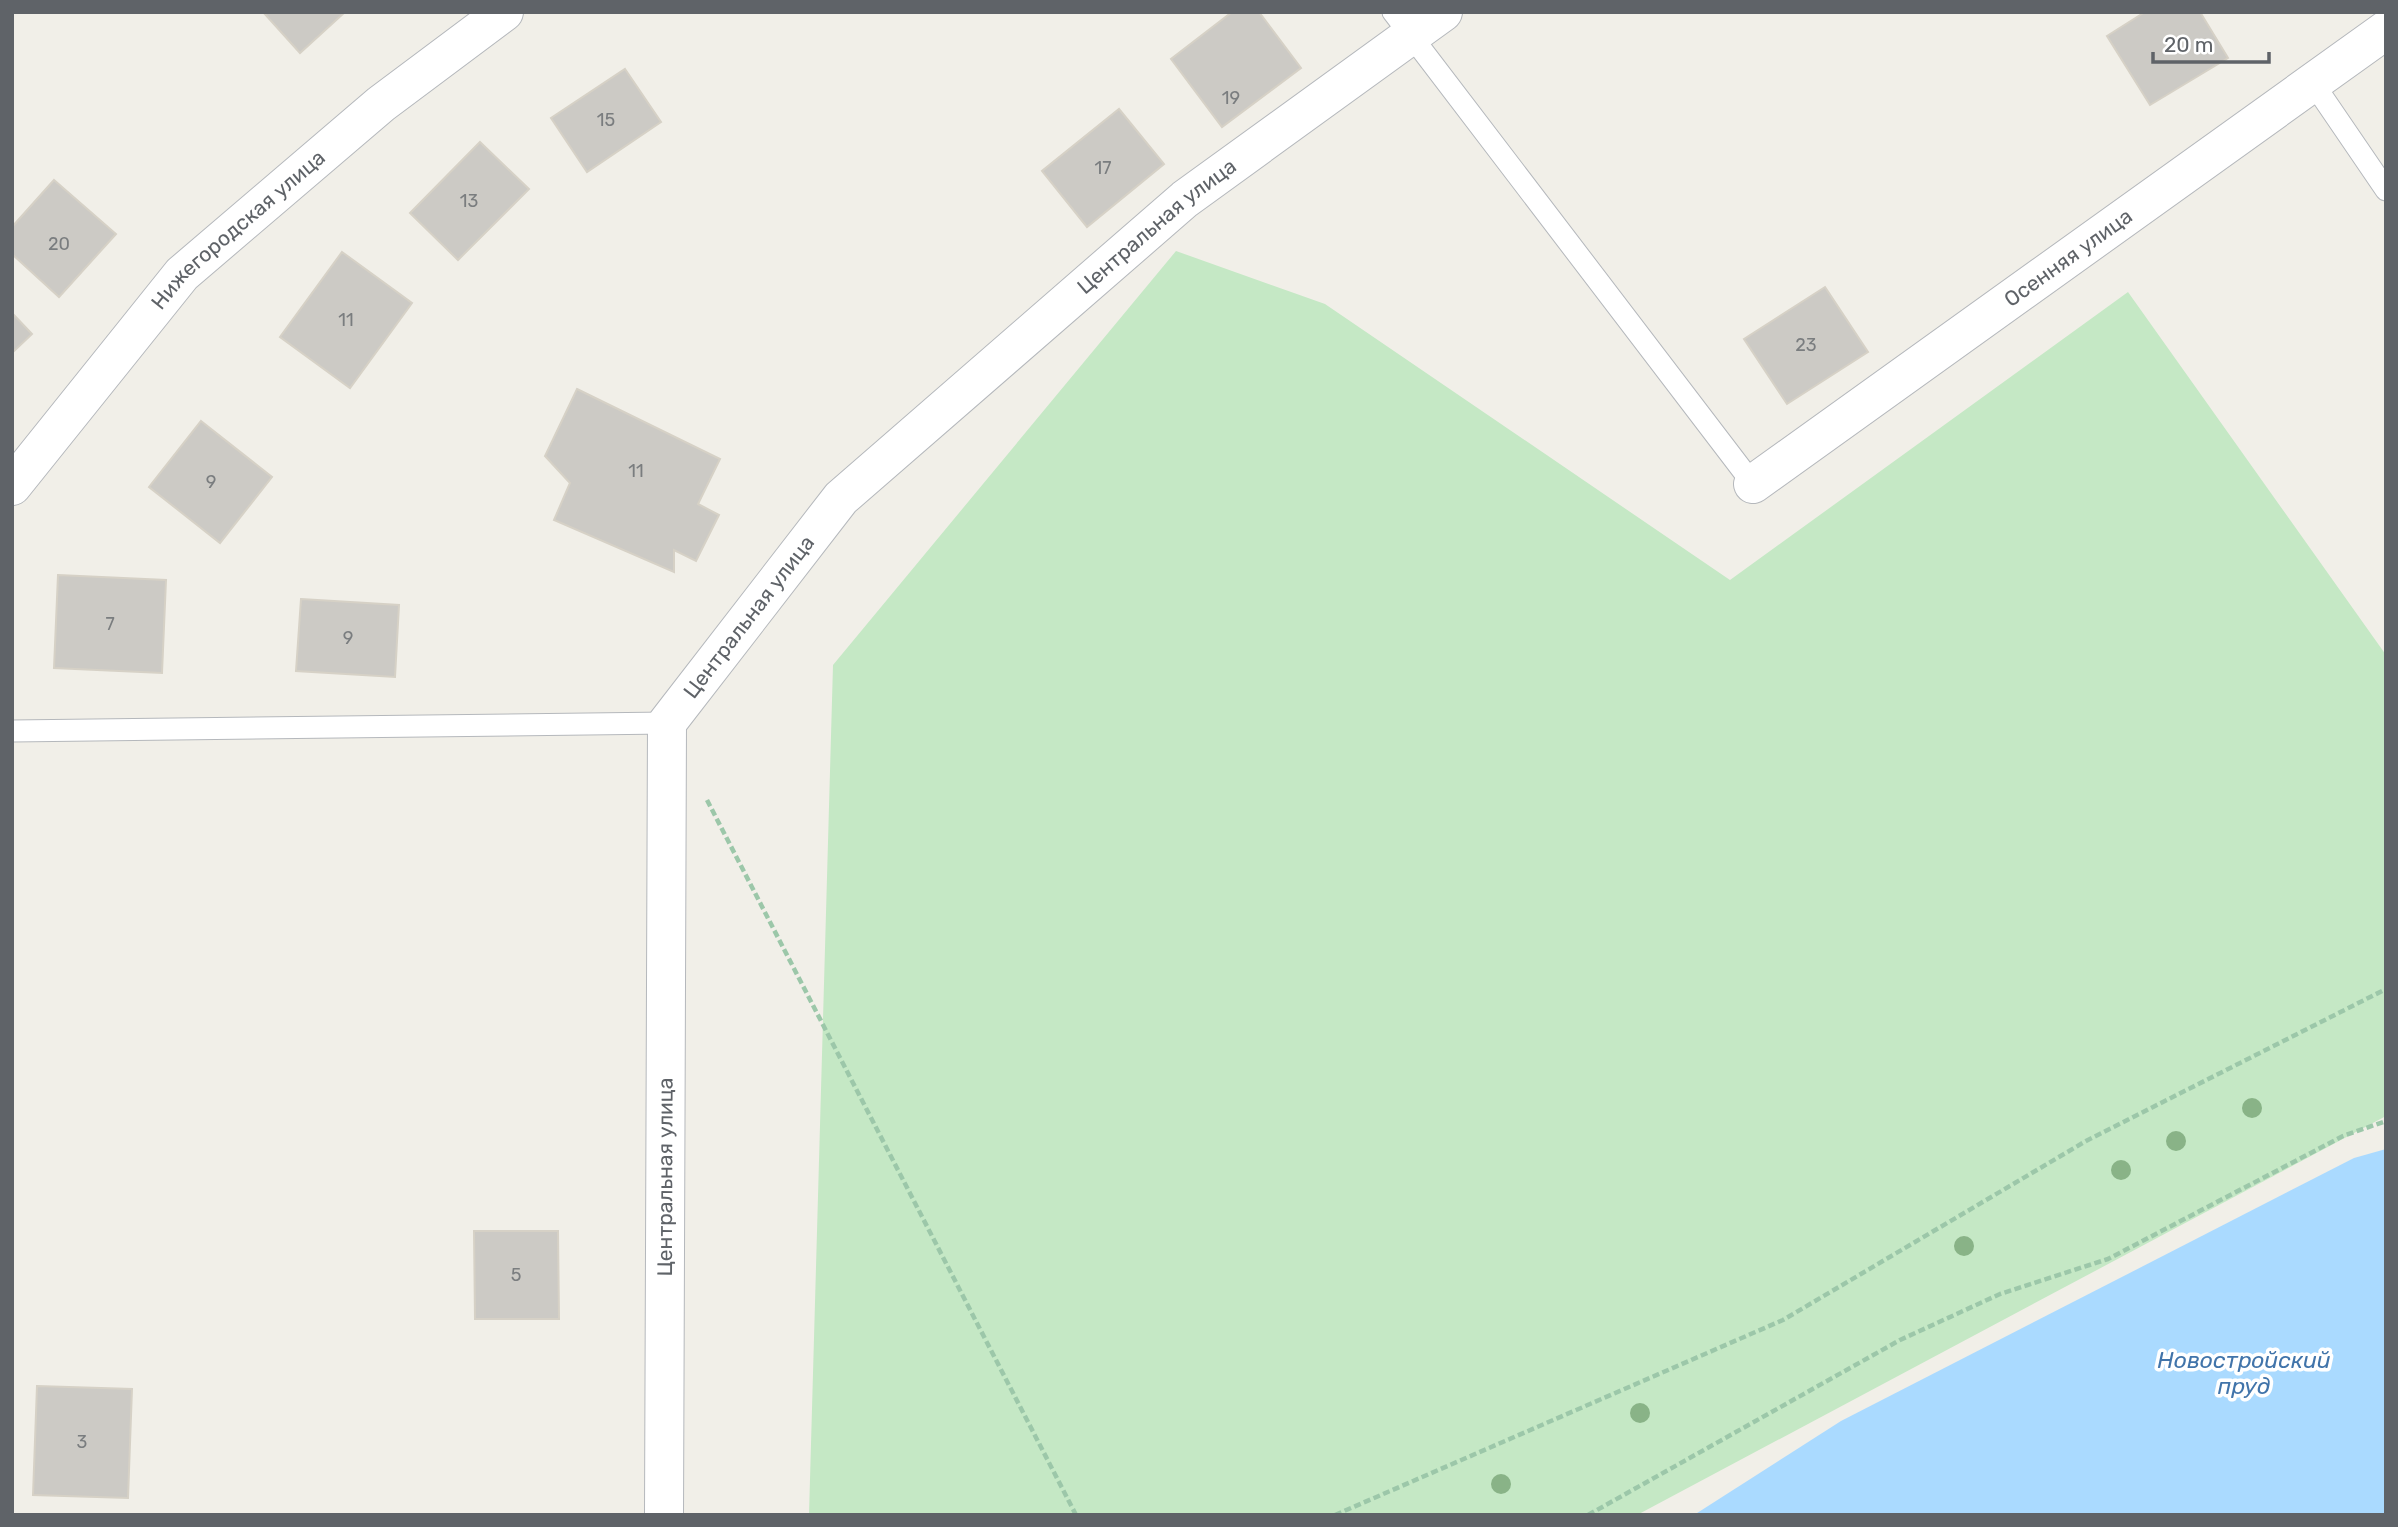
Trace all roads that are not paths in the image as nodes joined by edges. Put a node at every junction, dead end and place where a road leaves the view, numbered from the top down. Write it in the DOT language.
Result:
graph roads {
  1 [pos="504,12"];
  2 [pos="1443,12"];
  3 [pos="1403,23"];
  4 [pos="2386,30"];
  5 [pos="2313,83"];
  6 [pos="2386,190"];
  7 [pos="1753,484"];
  8 [pos="12,486"];
  9 [pos="667,723"];
  10 [pos="12,731"];
  11 [pos="664,1515"];
  1 -- 8 [label="street, Нижегородская улица"];
  2 -- 3 [label="street, Центральная улица"];
  3 -- 7 [label="lane"];
  3 -- 9 [label="street, Центральная улица"];
  4 -- 5 [label="street, Осенняя улица"];
  5 -- 6 [label="lane"];
  5 -- 7 [label="street, Осенняя улица"];
  9 -- 10 [label="lane"];
  9 -- 11 [label="street, Центральная улица"];
}
